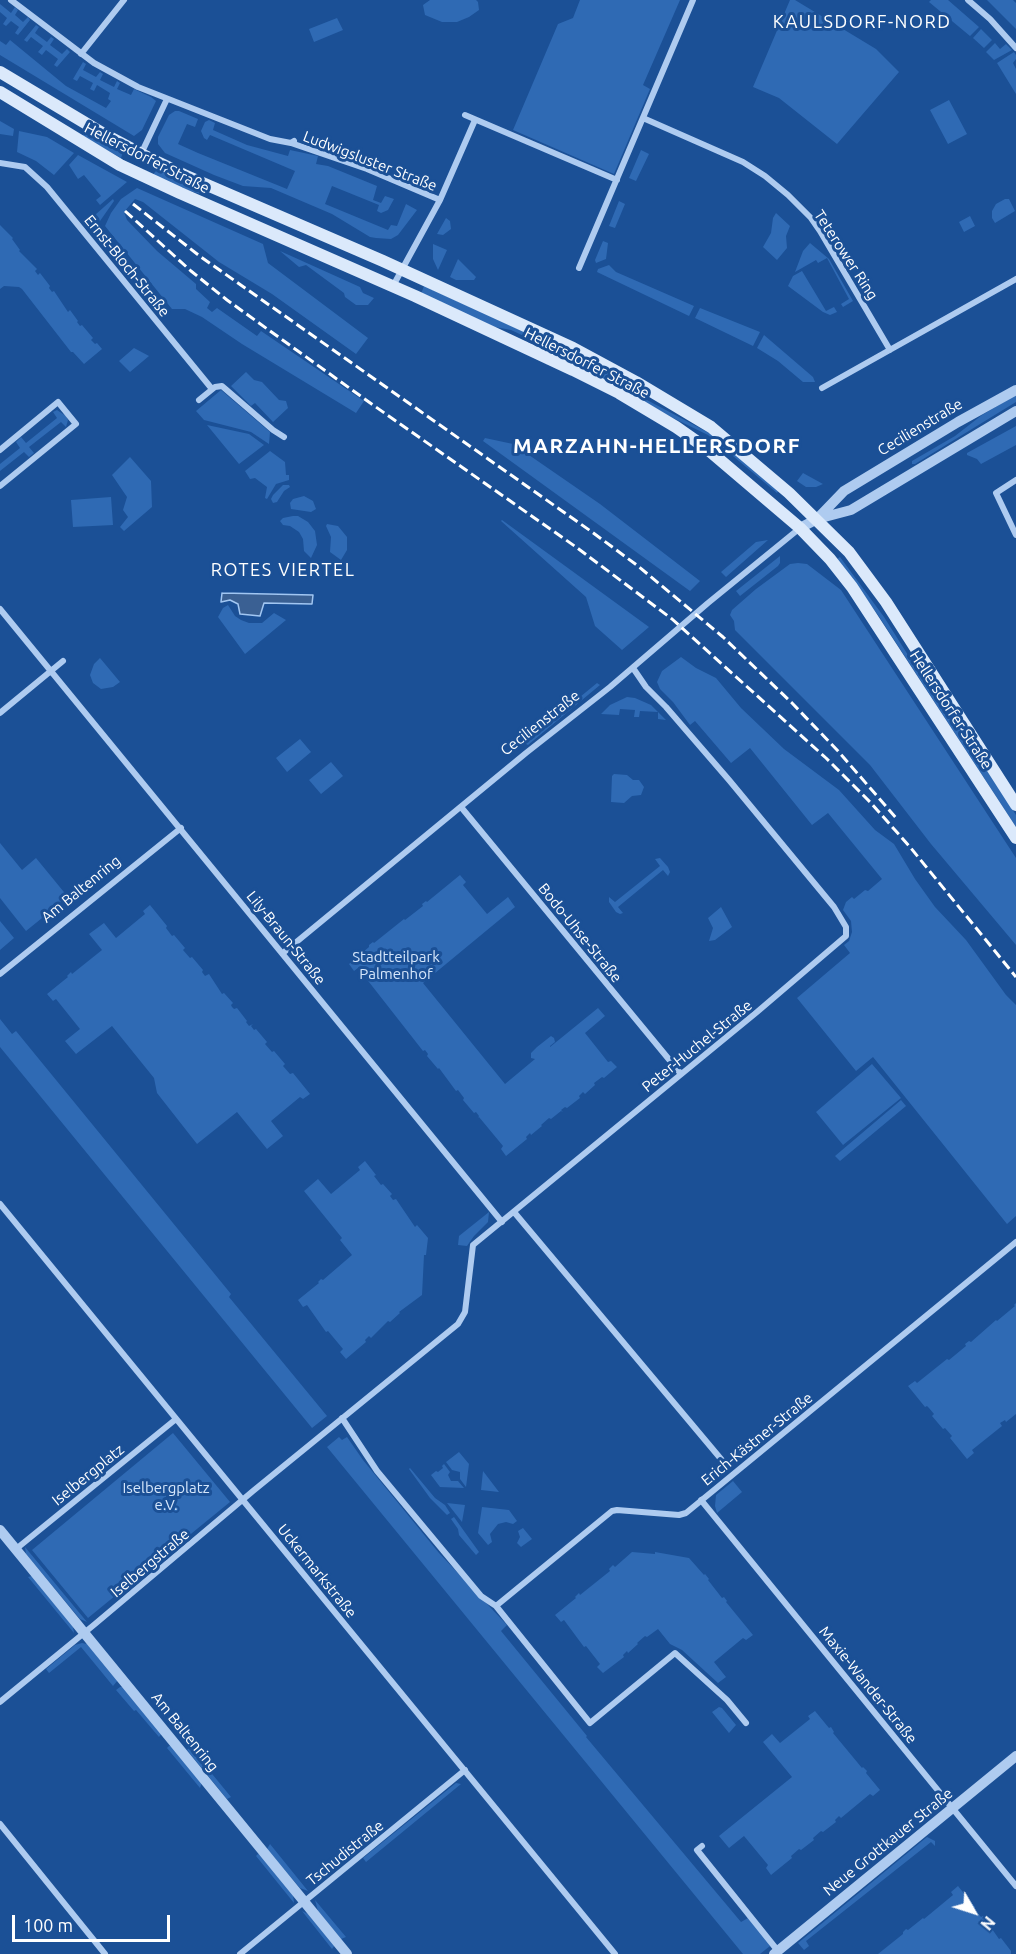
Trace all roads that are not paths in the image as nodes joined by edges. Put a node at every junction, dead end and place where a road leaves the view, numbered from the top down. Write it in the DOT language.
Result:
graph roads {
  1 [pos="11,0"];
  2 [pos="124,0"];
  3 [pos="693,0"];
  4 [pos="968,0"];
  5 [pos="1016,48"];
  6 [pos="81,54"];
  7 [pos="0,72"];
  8 [pos="0,92"];
  9 [pos="167,99"];
  10 [pos="465,115"];
  11 [pos="643,118"];
  12 [pos="475,120"];
  13 [pos="141,154"];
  14 [pos="0,163"];
  15 [pos="617,180"];
  16 [pos="440,200"];
  17 [pos="579,268"];
  18 [pos="401,269"];
  19 [pos="1016,279"];
  20 [pos="392,286"];
  21 [pos="890,350"];
  22 [pos="822,388"];
  23 [pos="212,389"];
  24 [pos="1016,390"];
  25 [pos="619,393"];
  26 [pos="199,400"];
  27 [pos="686,411"];
  28 [pos="1016,411"];
  29 [pos="284,437"];
  30 [pos="0,450"];
  31 [pos="1016,480"];
  32 [pos="0,486"];
  33 [pos="817,519"];
  34 [pos="800,528"];
  35 [pos="1016,535"];
  36 [pos="0,609"];
  37 [pos="63,661"];
  38 [pos="633,668"];
  39 [pos="51,671"];
  40 [pos="0,713"];
  41 [pos="1016,805"];
  42 [pos="461,807"];
  43 [pos="181,828"];
  44 [pos="1016,838"];
  45 [pos="283,953"];
  46 [pos="0,974"];
  47 [pos="681,1074"];
  48 [pos="0,1204"];
  49 [pos="514,1212"];
  50 [pos="502,1222"];
  51 [pos="1016,1242"];
  52 [pos="342,1418"];
  53 [pos="176,1419"];
  54 [pos="726,1465"];
  55 [pos="701,1500"];
  56 [pos="243,1501"];
  57 [pos="0,1530"];
  58 [pos="16,1549"];
  59 [pos="496,1606"];
  60 [pos="85,1633"];
  61 [pos="0,1702"];
  62 [pos="746,1724"];
  63 [pos="1016,1756"];
  64 [pos="465,1770"];
  65 [pos="953,1808"];
  66 [pos="0,1824"];
  67 [pos="702,1846"];
  68 [pos="1016,1886"];
  69 [pos="304,1901"];
  70 [pos="776,1952"];
  71 [pos="105,1954"];
  72 [pos="240,1954"];
  73 [pos="348,1954"];
  74 [pos="615,1954"];
  1 -- 6 [label="street, Ludwigsluster Straße"];
  2 -- 6 [label="street"];
  3 -- 11 [label="street"];
  4 -- 5 [label="street"];
  6 -- 9 [label="street, Ludwigsluster Straße"];
  7 -- 13 [label="main road, Hellersdorfer Straße"];
  8 -- 20 [label="main road, Hellersdorfer Straße"];
  9 -- 13 [label="street"];
  9 -- 16 [label="street, Ludwigsluster Straße"];
  10 -- 12 [label="street"];
  11 -- 15 [label="street"];
  11 -- 21 [label="street, Teterower Ring"];
  12 -- 15 [label="street"];
  12 -- 16 [label="street, Ludwigsluster Straße"];
  13 -- 18 [label="main road, Hellersdorfer Straße"];
  14 -- 23 [label="street, Ernst-Bloch-Straße"];
  15 -- 17 [label="street"];
  16 -- 18 [label="street, Ludwigsluster Straße"];
  18 -- 20 [label="street, Ludwigsluster Straße"];
  18 -- 27 [label="main road, Hellersdorfer Straße"];
  19 -- 21 [label="street"];
  20 -- 25 [label="main road, Hellersdorfer Straße"];
  21 -- 22 [label="street"];
  23 -- 26 [label="street"];
  23 -- 29 [label="street"];
  24 -- 33 [label="street, Cecilienstraße"];
  25 -- 27 [label="main road"];
  25 -- 34 [label="main road, Hellersdorfer Straße"];
  27 -- 33 [label="main road, Hellersdorfer Straße"];
  28 -- 33 [label="street, Cecilienstraße"];
  30 -- 32 [label="street"];
  31 -- 35 [label="street"];
  33 -- 34 [label="street, Cecilienstraße"];
  33 -- 41 [label="main road, Hellersdorfer Straße"];
  34 -- 38 [label="street, Cecilienstraße"];
  34 -- 44 [label="main road, Hellersdorfer Straße"];
  36 -- 39 [label="street, Lily-Braun-Straße"];
  37 -- 39 [label="street"];
  38 -- 42 [label="street, Cecilienstraße"];
  38 -- 47 [label="street, Peter-Huchel-Straße"];
  39 -- 40 [label="street"];
  39 -- 43 [label="street, Lily-Braun-Straße"];
  42 -- 45 [label="street, Cecilienstraße"];
  42 -- 47 [label="street, Bodo-Uhse-Straße"];
  43 -- 45 [label="street, Lily-Braun-Straße"];
  43 -- 46 [label="street, Am Baltenring"];
  45 -- 50 [label="street, Lily-Braun-Straße"];
  47 -- 49 [label="street, Peter-Huchel-Straße"];
  48 -- 53 [label="street, Uckermarkstraße"];
  49 -- 50 [label="street, Peter-Huchel-Straße"];
  49 -- 54 [label="street, Erich-Kästner-Straße"];
  50 -- 52 [label="street, Peter-Huchel-Straße"];
  51 -- 55 [label="street, Erich-Kästner-Straße"];
  52 -- 56 [label="street, Iselbergstraße"];
  52 -- 59 [label="street"];
  53 -- 56 [label="street, Uckermarkstraße"];
  53 -- 58 [label="street, Iselbergplatz"];
  55 -- 59 [label="street, Erich-Kästner-Straße"];
  55 -- 65 [label="street, Maxie-Wander-Straße"];
  56 -- 60 [label="street, Iselbergstraße"];
  56 -- 64 [label="street, Uckermarkstraße"];
  57 -- 58 [label="street, Am Baltenring"];
  58 -- 60 [label="street, Am Baltenring"];
  59 -- 62 [label="street"];
  60 -- 61 [label="street, Iselbergstraße"];
  60 -- 69 [label="street, Am Baltenring"];
  63 -- 65 [label="street, Neue Grottkauer Straße"];
  64 -- 69 [label="street, Tschudistraße"];
  64 -- 74 [label="street, Uckermarkstraße"];
  65 -- 68 [label="street, Maxie-Wander-Straße"];
  65 -- 70 [label="street, Neue Grottkauer Straße"];
  66 -- 71 [label="street"];
  67 -- 70 [label="street"];
  69 -- 72 [label="street, Tschudistraße"];
  69 -- 73 [label="street, Am Baltenring"];
}
